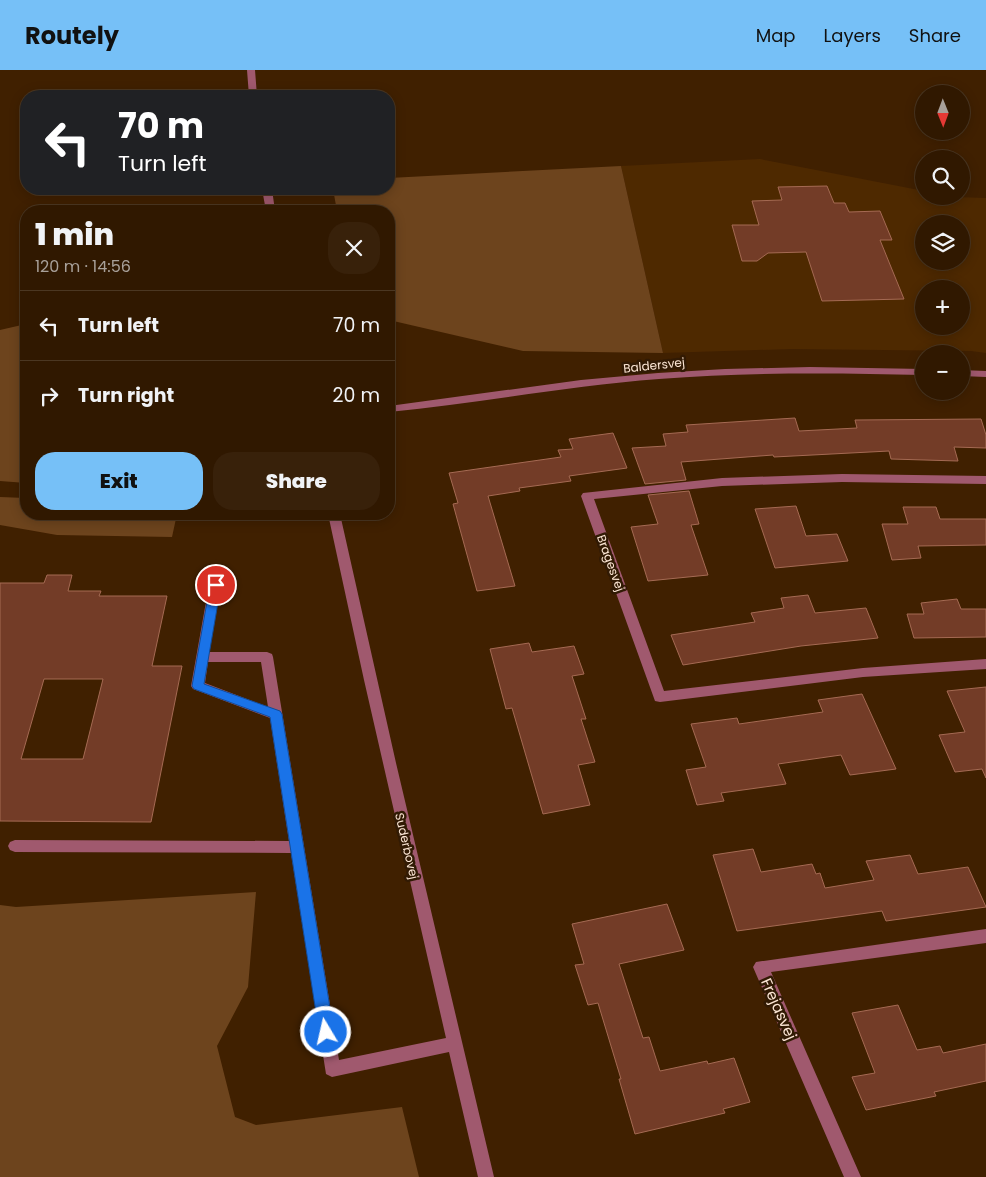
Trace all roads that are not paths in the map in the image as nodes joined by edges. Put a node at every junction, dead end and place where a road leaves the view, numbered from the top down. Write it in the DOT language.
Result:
graph roads {
  1 [pos="251,70"];
  2 [pos="253,90"];
  3 [pos="915,372"];
  4 [pos="970,373"];
  5 [pos="986,374"];
  6 [pos="395,408"];
  7 [pos="986,480"];
  8 [pos="335,520"];
  9 [pos="216,585"];
  10 [pos="202,657"];
  11 [pos="986,664"];
  12 [pos="276,714"];
  13 [pos="14,846"];
  14 [pos="297,847"];
  15 [pos="986,936"];
  16 [pos="456,1043"];
  17 [pos="486,1177"];
  18 [pos="853,1177"];
  1 -- 2 [label="street"];
  3 -- 6 [label="street, Baldersvej"];
  4 -- 5 [label="street"];
  7 -- 11 [label="street, Bragesvej"];
  8 -- 16 [label="street, Suderbovej"];
  9 -- 10 [label="street"];
  10 -- 12 [label="street"];
  10 -- 12 [label="street"];
  12 -- 14 [label="street"];
  13 -- 14 [label="street"];
  14 -- 16 [label="street"];
  15 -- 18 [label="street, Frejasvej"];
  16 -- 17 [label="street, Suderbovej"];
}
